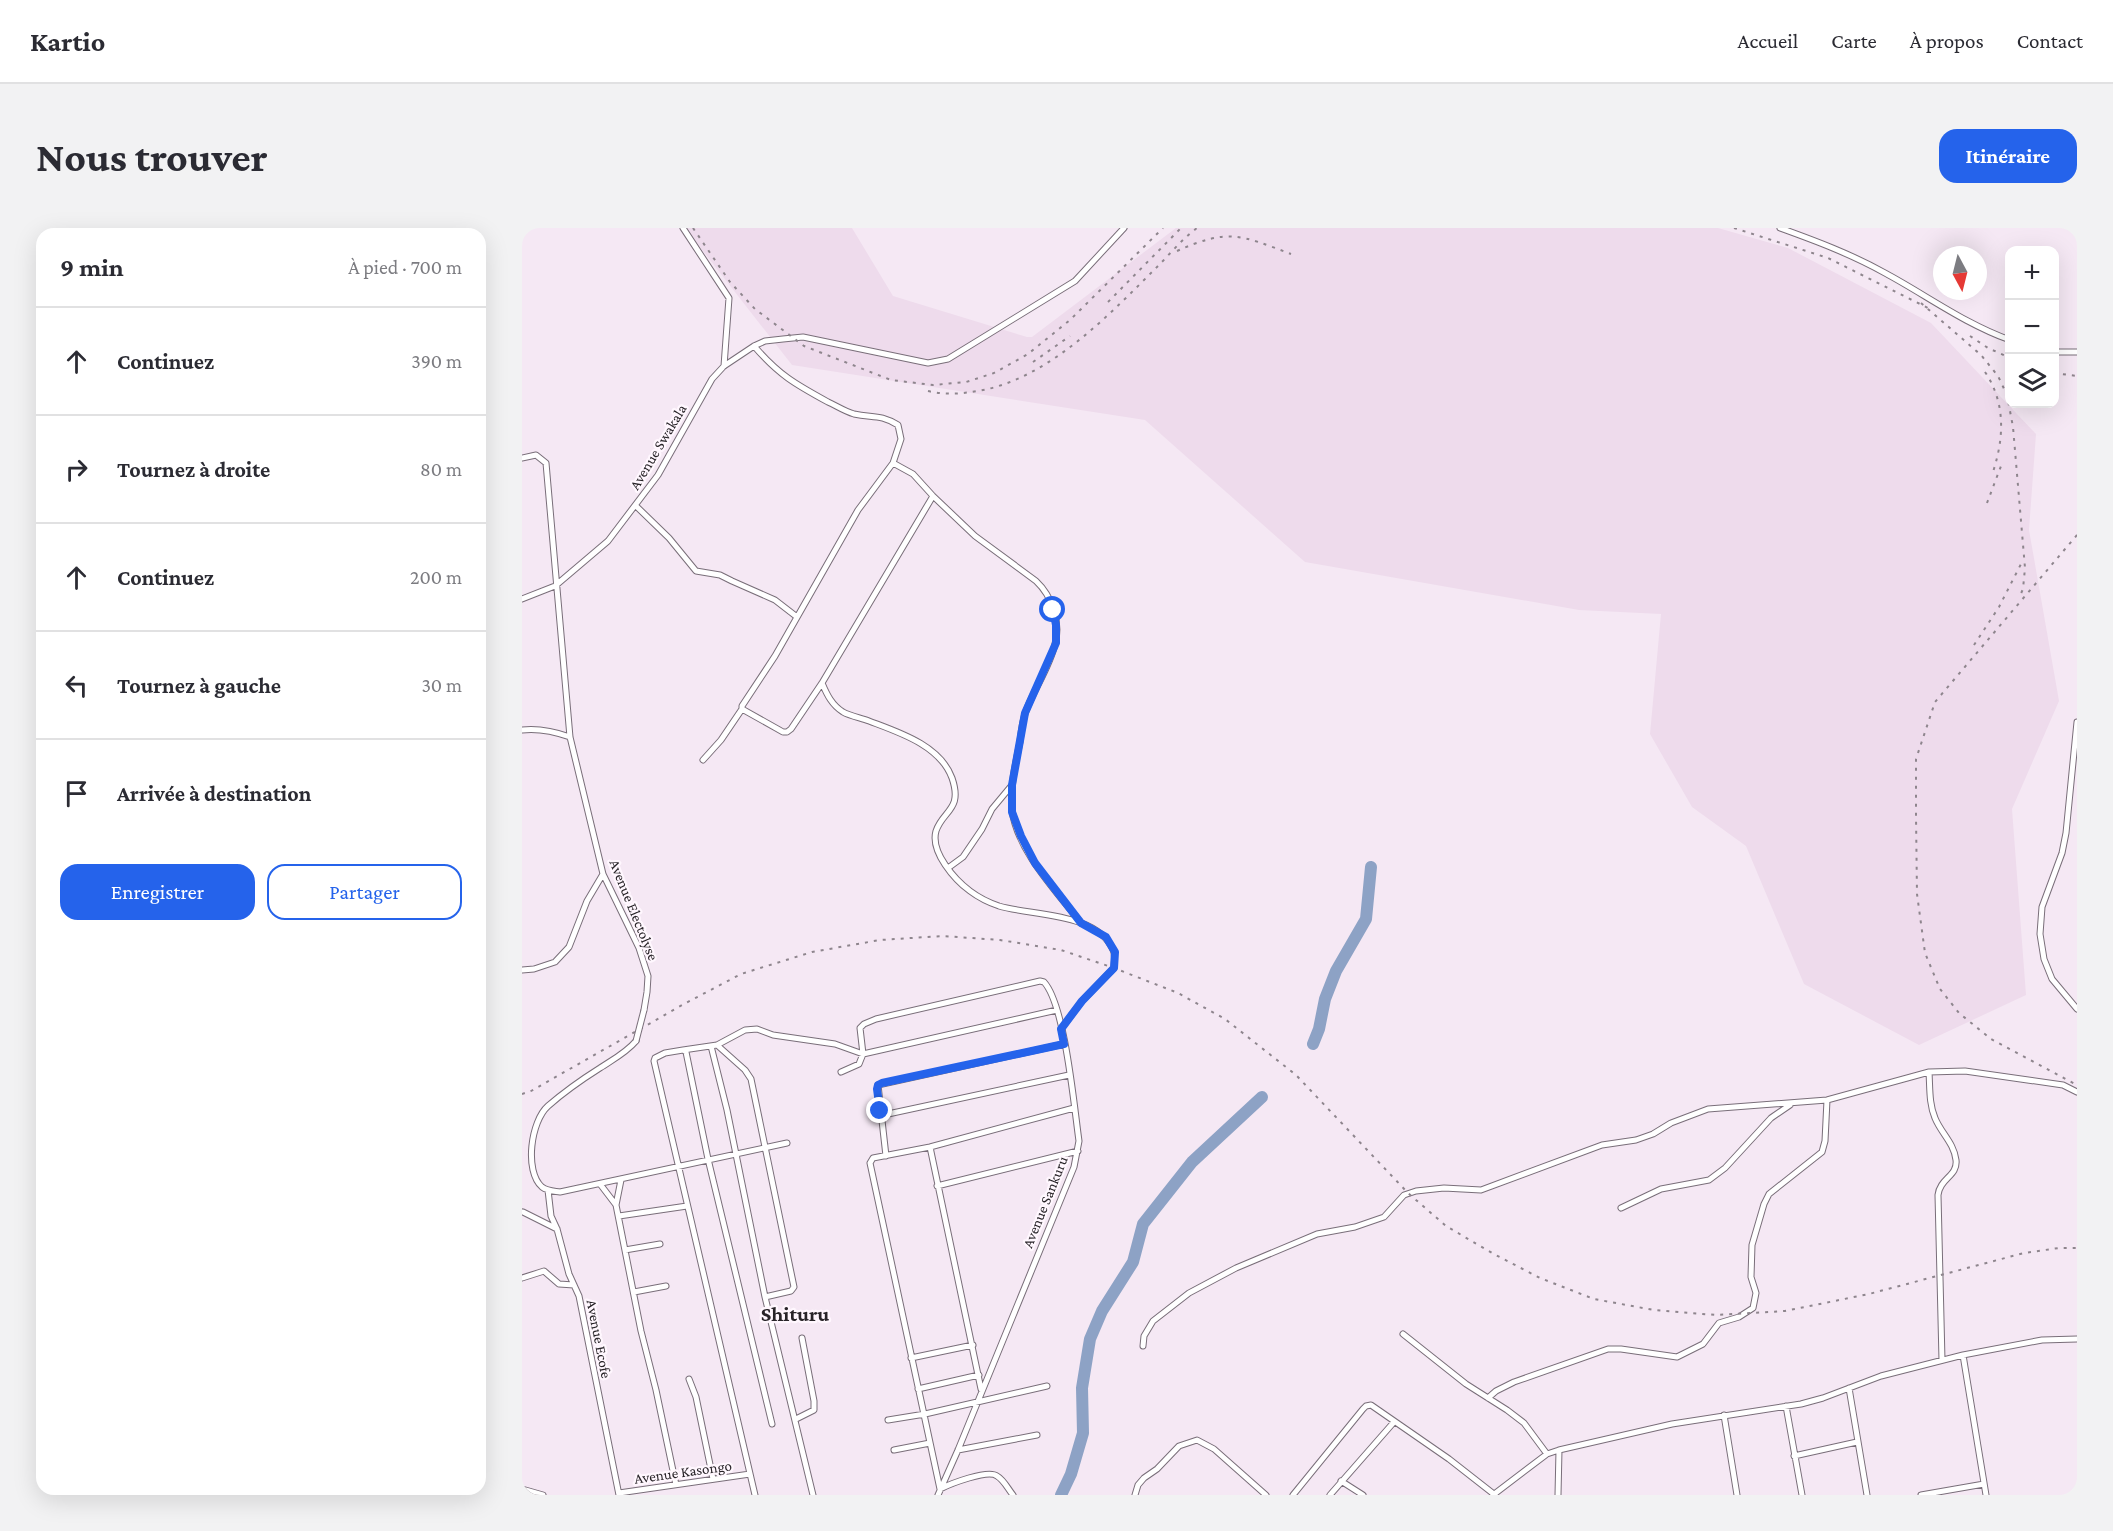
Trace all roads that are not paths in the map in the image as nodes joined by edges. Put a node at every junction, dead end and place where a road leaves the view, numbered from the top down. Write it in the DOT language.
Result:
graph roads {
  1 [pos="683,228"];
  2 [pos="1124,228"];
  3 [pos="1780,228"];
  4 [pos="2005,338"];
  5 [pos="754,346"];
  6 [pos="2059,352"];
  7 [pos="2077,352"];
  8 [pos="724,366"];
  9 [pos="522,458"];
  10 [pos="893,463"];
  11 [pos="933,496"];
  12 [pos="636,506"];
  13 [pos="555,586"];
  14 [pos="522,599"];
  15 [pos="797,617"];
  16 [pos="822,683"];
  17 [pos="742,709"];
  18 [pos="2077,722"];
  19 [pos="522,730"];
  20 [pos="570,737"];
  21 [pos="703,760"];
  22 [pos="1012,785"];
  23 [pos="948,868"];
  24 [pos="603,874"];
  25 [pos="1081,923"];
  26 [pos="522,970"];
  27 [pos="2077,1009"];
  28 [pos="1057,1010"];
  29 [pos="1061,1029"];
  30 [pos="1064,1044"];
  31 [pos="714,1046"];
  32 [pos="683,1050"];
  33 [pos="863,1054"];
  34 [pos="841,1072"];
  35 [pos="1929,1072"];
  36 [pos="1069,1075"];
  37 [pos="2077,1092"];
  38 [pos="1827,1100"];
  39 [pos="1791,1104"];
  40 [pos="1074,1108"];
  41 [pos="881,1118"];
  42 [pos="787,1143"];
  43 [pos="766,1146"];
  44 [pos="930,1147"];
  45 [pos="1078,1151"];
  46 [pos="736,1153"];
  47 [pos="885,1156"];
  48 [pos="708,1159"];
  49 [pos="679,1167"];
  50 [pos="621,1180"];
  51 [pos="600,1184"];
  52 [pos="937,1186"];
  53 [pos="548,1190"];
  54 [pos="616,1205"];
  55 [pos="687,1206"];
  56 [pos="1621,1208"];
  57 [pos="523,1212"];
  58 [pos="619,1216"];
  59 [pos="557,1229"];
  60 [pos="660,1244"];
  61 [pos="626,1250"];
  62 [pos="522,1278"];
  63 [pos="574,1285"];
  64 [pos="666,1286"];
  65 [pos="634,1292"];
  66 [pos="765,1297"];
  67 [pos="1403,1334"];
  68 [pos="802,1338"];
  69 [pos="2077,1339"];
  70 [pos="973,1345"];
  71 [pos="1143,1346"];
  72 [pos="1963,1355"];
  73 [pos="911,1358"];
  74 [pos="1942,1360"];
  75 [pos="979,1376"];
  76 [pos="689,1379"];
  77 [pos="1047,1386"];
  78 [pos="1849,1388"];
  79 [pos="918,1389"];
  80 [pos="982,1391"];
  81 [pos="1488,1398"];
  82 [pos="977,1402"];
  83 [pos="1786,1406"];
  84 [pos="925,1414"];
  85 [pos="1724,1415"];
  86 [pos="796,1419"];
  87 [pos="888,1420"];
  88 [pos="1394,1422"];
  89 [pos="772,1424"];
  90 [pos="1037,1435"];
  91 [pos="1857,1442"];
  92 [pos="930,1443"];
  93 [pos="894,1450"];
  94 [pos="958,1450"];
  95 [pos="1559,1450"];
  96 [pos="1547,1454"];
  97 [pos="1794,1456"];
  98 [pos="750,1474"];
  99 [pos="713,1479"];
  100 [pos="1341,1481"];
  101 [pos="1984,1484"];
  102 [pos="676,1485"];
  103 [pos="940,1488"];
  104 [pos="522,1489"];
  105 [pos="619,1494"];
  106 [pos="1494,1494"];
  107 [pos="543,1495"];
  108 [pos="755,1495"];
  109 [pos="813,1495"];
  110 [pos="938,1495"];
  111 [pos="1013,1495"];
  112 [pos="1135,1495"];
  113 [pos="1266,1495"];
  114 [pos="1293,1495"];
  115 [pos="1330,1495"];
  116 [pos="1363,1495"];
  117 [pos="1558,1495"];
  118 [pos="1737,1495"];
  119 [pos="1802,1495"];
  120 [pos="1867,1495"];
  121 [pos="1922,1495"];
  122 [pos="1986,1495"];
  1 -- 8 [label="street"];
  2 -- 5 [label="street"];
  3 -- 4 [label="street"];
  5 -- 8 [label="street"];
  5 -- 10 [label="street"];
  6 -- 7 [label="street"];
  8 -- 12 [label="street, Avenue Swakala"];
  9 -- 13 [label="street, Avenue Electolyse"];
  10 -- 11 [label="street"];
  10 -- 15 [label="street"];
  11 -- 16 [label="street"];
  11 -- 22 [label="street"];
  12 -- 13 [label="street, Avenue Swakala"];
  12 -- 15 [label="street"];
  13 -- 14 [label="street, Avenue Swakala"];
  13 -- 20 [label="street, Avenue Electolyse"];
  15 -- 17 [label="street"];
  16 -- 17 [label="street"];
  16 -- 23 [label="street"];
  17 -- 21 [label="street"];
  18 -- 27 [label="street"];
  19 -- 20 [label="street"];
  20 -- 24 [label="street, Avenue Electolyse"];
  22 -- 23 [label="street"];
  22 -- 25 [label="street"];
  23 -- 25 [label="street"];
  24 -- 26 [label="street"];
  24 -- 53 [label="street, Avenue Electolyse, bridge"];
  25 -- 29 [label="street"];
  28 -- 29 [label="street, Avenue Sankuru"];
  28 -- 33 [label="street"];
  28 -- 33 [label="street, Avenue Sankuru"];
  29 -- 30 [label="street, Avenue Sankuru"];
  30 -- 36 [label="street, Avenue Sankuru"];
  30 -- 41 [label="street"];
  31 -- 32 [label="street"];
  31 -- 33 [label="street"];
  31 -- 43 [label="street"];
  31 -- 46 [label="street"];
  32 -- 48 [label="street"];
  32 -- 49 [label="street"];
  33 -- 34 [label="street"];
  35 -- 37 [label="street"];
  35 -- 38 [label="street"];
  35 -- 74 [label="street"];
  36 -- 40 [label="street, Avenue Sankuru"];
  36 -- 41 [label="street"];
  38 -- 39 [label="street"];
  38 -- 81 [label="street"];
  39 -- 56 [label="street"];
  39 -- 71 [label="street"];
  40 -- 44 [label="street"];
  40 -- 45 [label="street, Avenue Sankuru"];
  41 -- 47 [label="street"];
  42 -- 43 [label="street"];
  43 -- 46 [label="street"];
  43 -- 66 [label="street"];
  44 -- 47 [label="street"];
  44 -- 52 [label="street"];
  45 -- 52 [label="street"];
  45 -- 80 [label="street, Avenue Sankuru"];
  46 -- 48 [label="street"];
  46 -- 66 [label="street"];
  47 -- 73 [label="street"];
  48 -- 49 [label="street"];
  48 -- 89 [label="street"];
  49 -- 50 [label="street"];
  49 -- 55 [label="street"];
  50 -- 51 [label="street"];
  50 -- 54 [label="street"];
  51 -- 53 [label="street"];
  51 -- 54 [label="street"];
  52 -- 70 [label="street"];
  53 -- 59 [label="street, Avenue Ecofe"];
  54 -- 58 [label="street"];
  55 -- 58 [label="street"];
  55 -- 98 [label="street"];
  57 -- 59 [label="street"];
  58 -- 61 [label="street"];
  59 -- 63 [label="street, Avenue Ecofe"];
  60 -- 61 [label="street"];
  61 -- 65 [label="street"];
  62 -- 63 [label="street"];
  63 -- 105 [label="street, Avenue Ecofe"];
  64 -- 65 [label="street"];
  65 -- 102 [label="street"];
  66 -- 86 [label="street"];
  67 -- 81 [label="street"];
  68 -- 86 [label="street"];
  69 -- 72 [label="street"];
  70 -- 73 [label="street"];
  70 -- 75 [label="street"];
  72 -- 74 [label="street"];
  72 -- 101 [label="street"];
  73 -- 79 [label="street"];
  74 -- 78 [label="street"];
  75 -- 79 [label="street"];
  75 -- 80 [label="street"];
  76 -- 99 [label="street"];
  77 -- 82 [label="street"];
  78 -- 83 [label="street"];
  78 -- 91 [label="street"];
  79 -- 84 [label="street"];
  80 -- 82 [label="street, Avenue Sankuru"];
  81 -- 96 [label="street"];
  82 -- 84 [label="street"];
  82 -- 94 [label="street, Avenue Sankuru"];
  83 -- 85 [label="street"];
  83 -- 97 [label="street"];
  84 -- 87 [label="street"];
  84 -- 92 [label="street"];
  85 -- 95 [label="street"];
  85 -- 118 [label="street"];
  86 -- 109 [label="street"];
  88 -- 100 [label="street"];
  88 -- 106 [label="street"];
  88 -- 114 [label="street"];
  90 -- 94 [label="street"];
  91 -- 97 [label="street"];
  91 -- 120 [label="street"];
  92 -- 93 [label="street"];
  92 -- 103 [label="street"];
  94 -- 103 [label="street, Avenue Sankuru"];
  95 -- 96 [label="street"];
  95 -- 117 [label="street"];
  96 -- 106 [label="street"];
  97 -- 119 [label="street"];
  98 -- 99 [label="street, Avenue Kasongo"];
  98 -- 108 [label="street"];
  99 -- 102 [label="street, Avenue Kasongo"];
  100 -- 115 [label="street"];
  100 -- 116 [label="street"];
  101 -- 121 [label="street"];
  101 -- 122 [label="street"];
  102 -- 105 [label="street, Avenue Kasongo"];
  103 -- 110 [label="street, Avenue Sankuru"];
  103 -- 111 [label="street"];
  104 -- 107 [label="street"];
  112 -- 113 [label="street"];
}
